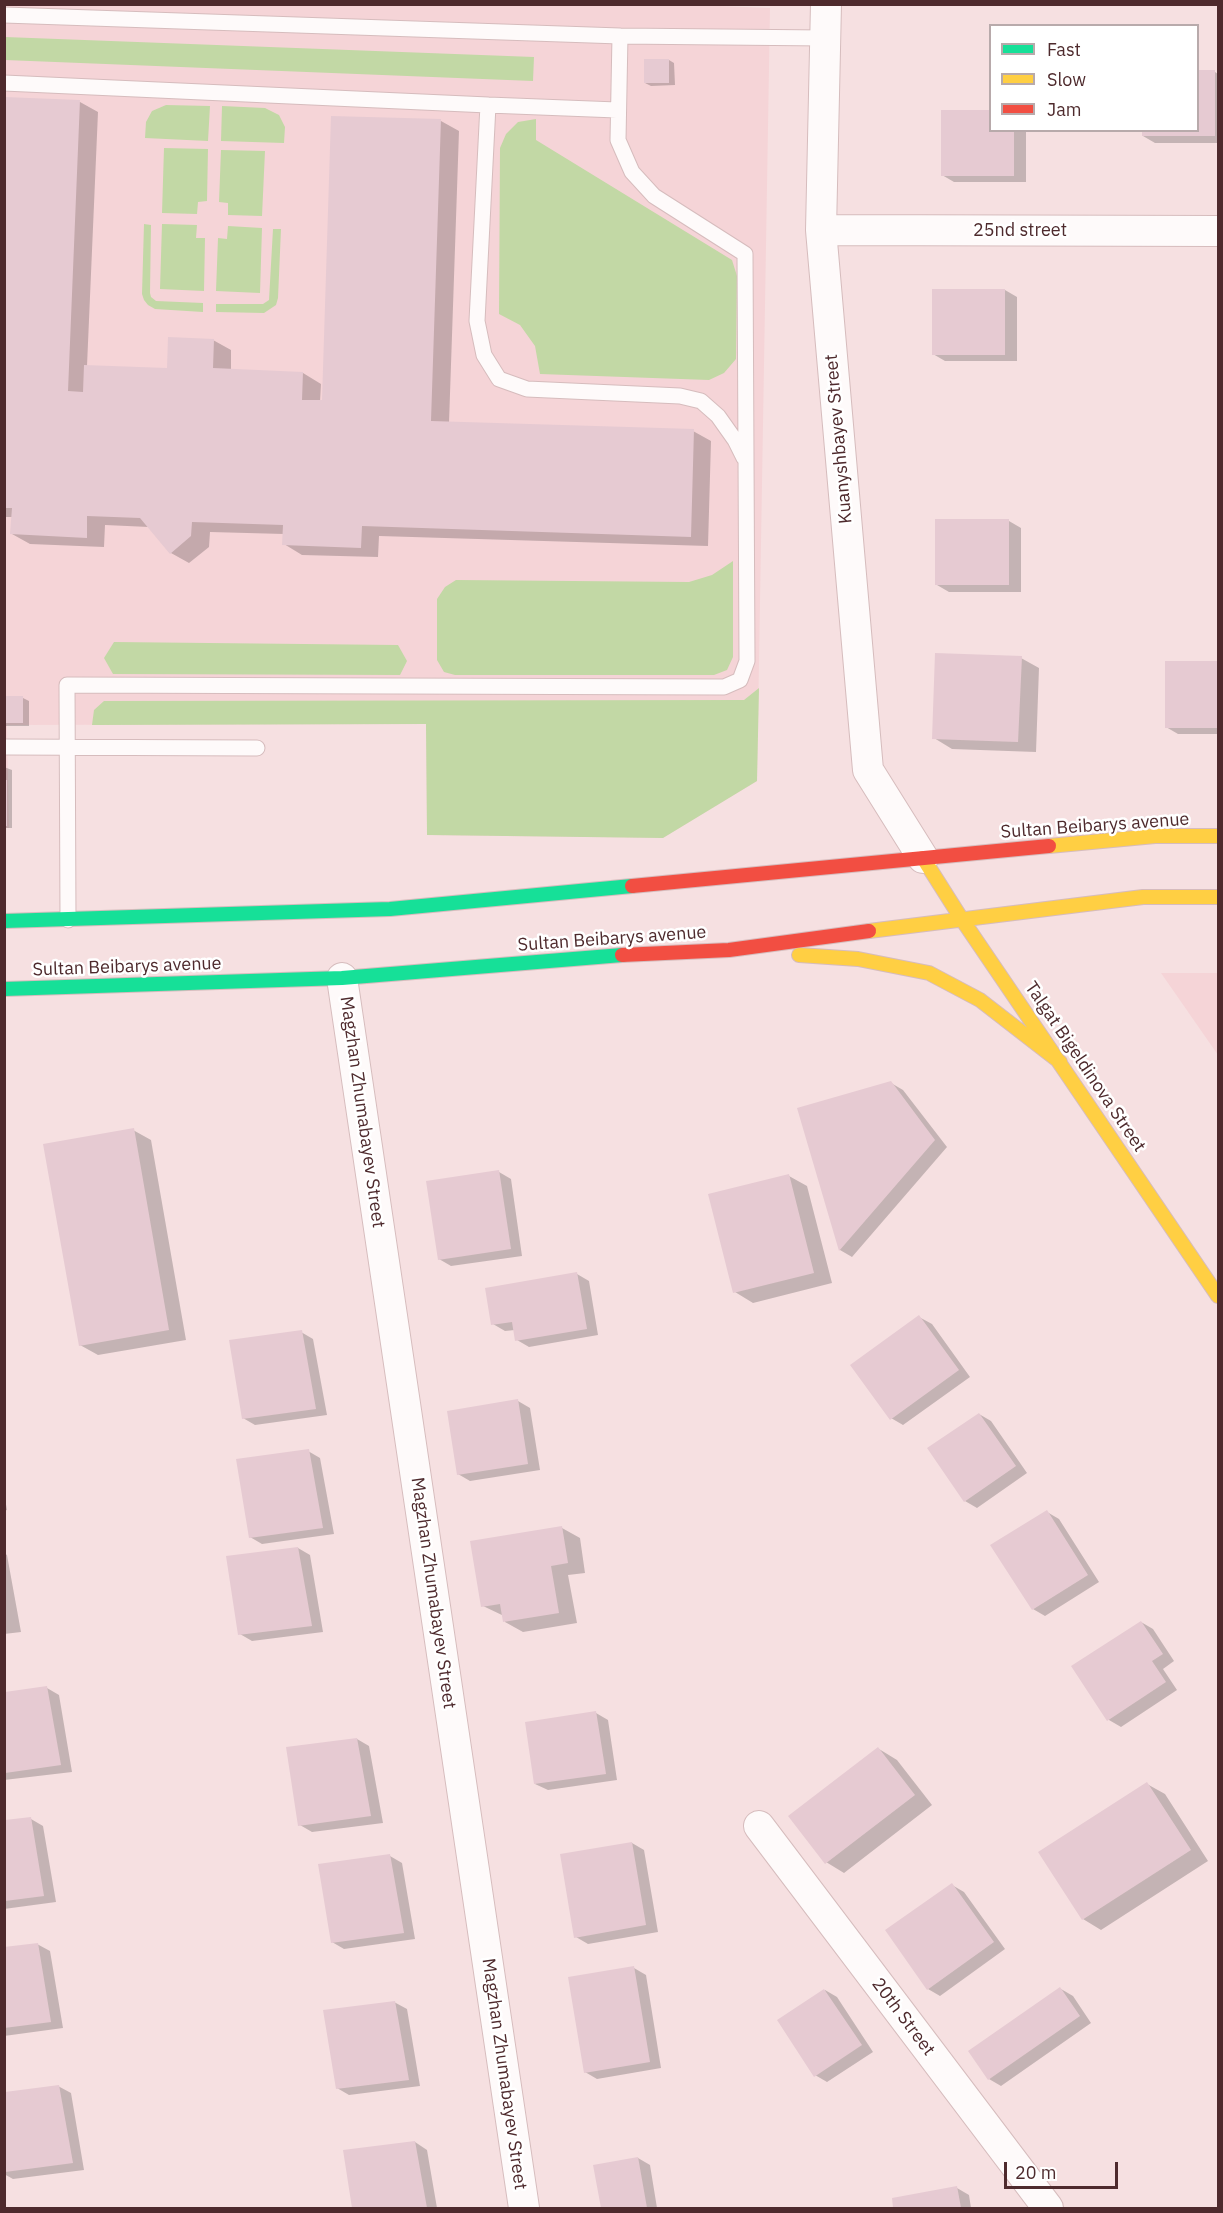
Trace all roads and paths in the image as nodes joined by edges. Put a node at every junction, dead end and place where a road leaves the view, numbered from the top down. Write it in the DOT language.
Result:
graph roads {
  1 [pos="826,4"];
  2 [pos="4,15"];
  3 [pos="620,36"];
  4 [pos="825,38"];
  5 [pos="4,83"];
  6 [pos="488,105"];
  7 [pos="617,110"];
  8 [pos="821,230"];
  9 [pos="1218,231"];
  10 [pos="746,461"];
  11 [pos="4,747"];
  12 [pos="66,747"];
  13 [pos="257,748"];
  14 [pos="1218,836"];
  15 [pos="923,858"];
  16 [pos="1218,897"];
  17 [pos="961,918"];
  18 [pos="68,920"];
  19 [pos="4,921"];
  20 [pos="729,950"];
  21 [pos="342,978"];
  22 [pos="4,989"];
  23 [pos="1060,1062"];
  24 [pos="1218,1296"];
  25 [pos="759,1826"];
  26 [pos="524,2208"];
  27 [pos="1048,2208"];
  1 -- 4 [label="street, Kuanyshbayev Street"];
  2 -- 3 [label="lane"];
  3 -- 4 [label="lane"];
  3 -- 7 [label="lane"];
  4 -- 8 [label="street, Kuanyshbayev Street"];
  5 -- 6 [label="lane"];
  6 -- 7 [label="lane"];
  6 -- 10 [label="lane"];
  7 -- 10 [label="lane"];
  8 -- 9 [label="street, 25nd street"];
  8 -- 15 [label="street, Kuanyshbayev Street"];
  10 -- 12 [label="lane"];
  11 -- 12 [label="lane"];
  12 -- 13 [label="lane"];
  12 -- 18 [label="lane"];
  14 -- 15 [label="main road, Sultan Beibarys avenue"];
  15 -- 17 [label="main road, Talgat Bigeldinova Street"];
  15 -- 18 [label="main road, Sultan Beibarys avenue"];
  16 -- 17 [label="main road, Sultan Beibarys avenue"];
  17 -- 20 [label="main road, Sultan Beibarys avenue"];
  17 -- 23 [label="main road, Talgat Bigeldinova Street"];
  18 -- 19 [label="main road, Sultan Beibarys avenue"];
  20 -- 21 [label="main road, Sultan Beibarys avenue"];
  20 -- 23 [label="main road"];
  21 -- 22 [label="main road, Sultan Beibarys avenue"];
  21 -- 26 [label="street, Magzhan Zhumabayev Street"];
  23 -- 24 [label="main road, Talgat Bigeldinova Street"];
  25 -- 27 [label="street, 20th Street"];
}
